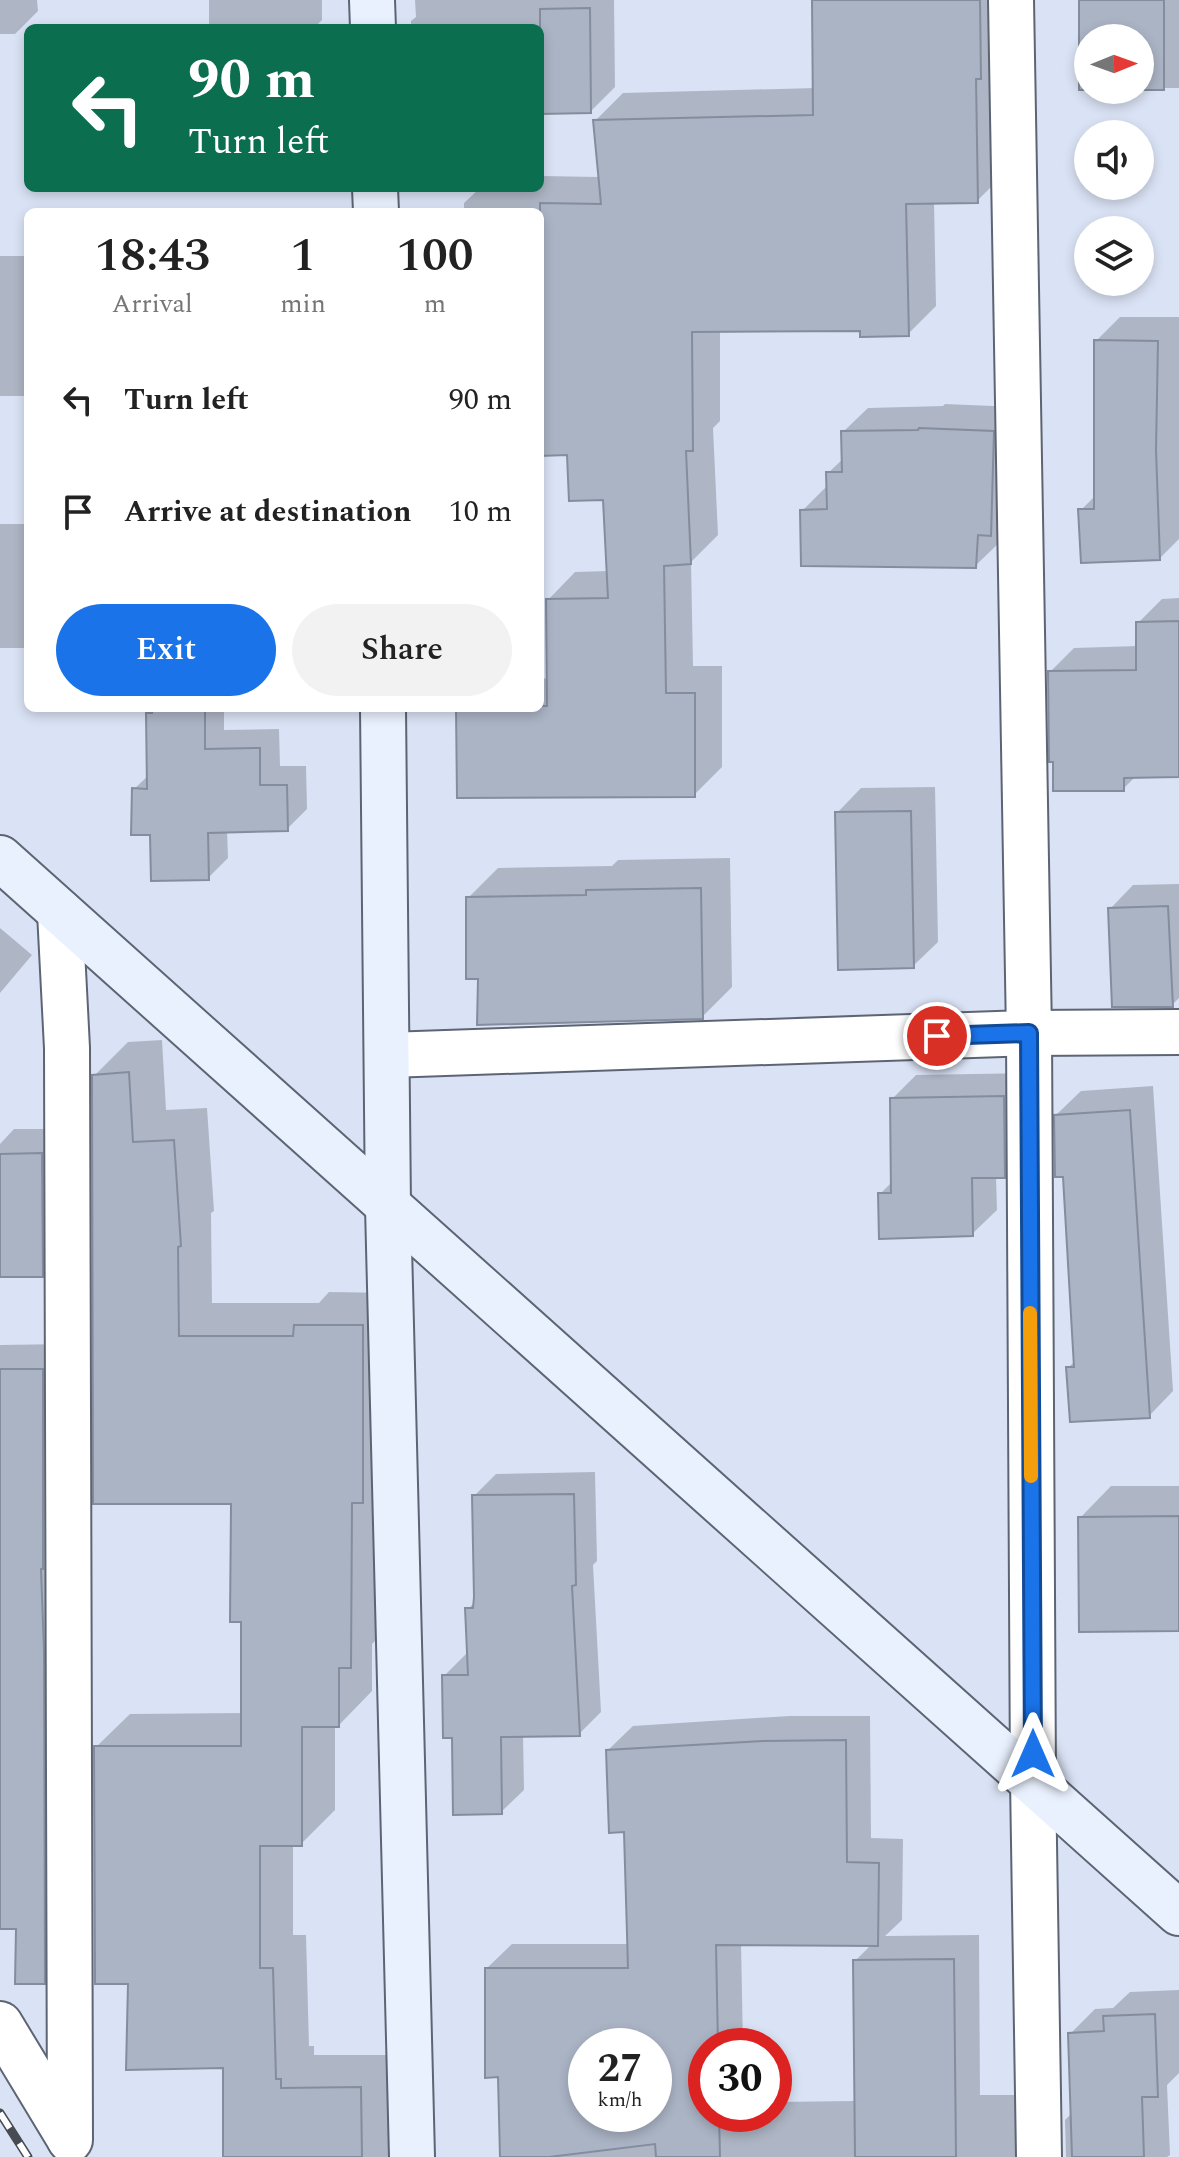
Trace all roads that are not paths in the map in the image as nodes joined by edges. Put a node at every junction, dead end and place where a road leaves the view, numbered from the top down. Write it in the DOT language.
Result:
graph roads {
  1 [pos="372,0"];
  2 [pos="1011,0"];
  3 [pos="373,24"];
  4 [pos="383,712"];
  5 [pos="0,858"];
  6 [pos="60,912"];
  7 [pos="1179,1032"];
  8 [pos="1029,1033"];
  9 [pos="388,1055"];
  10 [pos="388,1207"];
  11 [pos="1033,1780"];
  12 [pos="1179,1913"];
  13 [pos="0,2024"];
  14 [pos="76,2148"];
  15 [pos="412,2157"];
  16 [pos="1039,2157"];
  1 -- 3 [label="street"];
  2 -- 8 [label="street"];
  4 -- 9 [label="street"];
  5 -- 6 [label="street"];
  6 -- 10 [label="street"];
  6 -- 14 [label="street"];
  7 -- 8 [label="street"];
  8 -- 9 [label="street"];
  8 -- 11 [label="street"];
  9 -- 10 [label="street"];
  10 -- 11 [label="street"];
  10 -- 15 [label="street"];
  11 -- 12 [label="street"];
  11 -- 16 [label="street"];
  13 -- 14 [label="street"];
}
